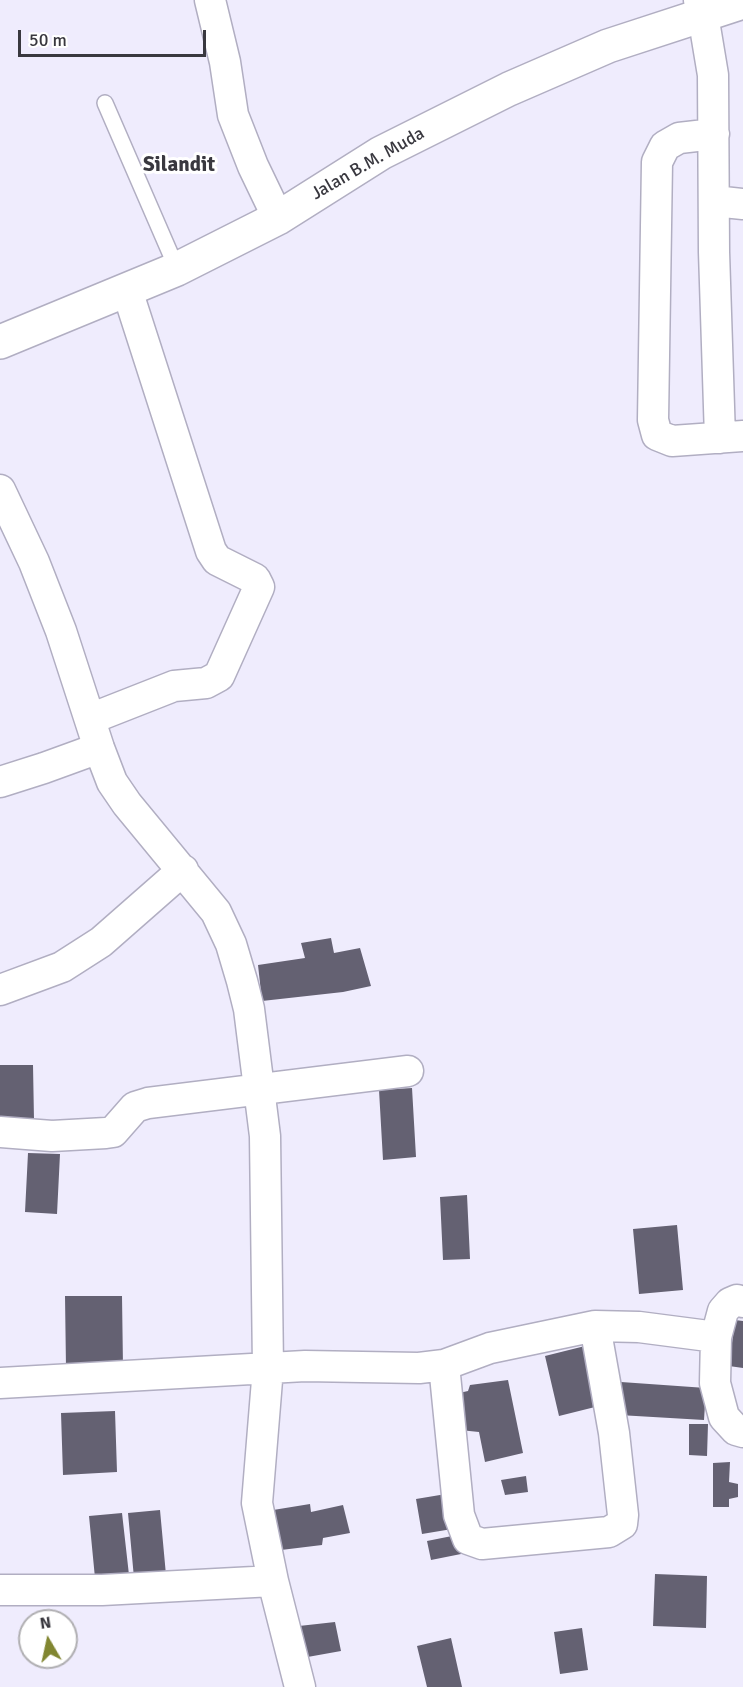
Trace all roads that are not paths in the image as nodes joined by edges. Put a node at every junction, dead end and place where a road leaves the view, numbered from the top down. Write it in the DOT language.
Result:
graph roads {
  1 [pos="210,0"];
  2 [pos="743,2"];
  3 [pos="701,8"];
  4 [pos="105,103"];
  5 [pos="714,134"];
  6 [pos="714,201"];
  7 [pos="743,204"];
  8 [pos="278,218"];
  9 [pos="177,269"];
  10 [pos="127,290"];
  11 [pos="0,342"];
  12 [pos="732,437"];
  13 [pos="0,490"];
  14 [pos="90,719"];
  15 [pos="99,748"];
  16 [pos="0,782"];
  17 [pos="183,870"];
  18 [pos="0,990"];
  19 [pos="408,1071"];
  20 [pos="259,1089"];
  21 [pos="0,1132"];
  22 [pos="743,1302"];
  23 [pos="595,1326"];
  24 [pos="716,1337"];
  25 [pos="444,1365"];
  26 [pos="268,1368"];
  27 [pos="0,1383"];
  28 [pos="743,1432"];
  29 [pos="273,1581"];
  30 [pos="0,1590"];
  31 [pos="300,1687"];
  1 -- 8 [label="street"];
  2 -- 3 [label="street, Jalan B.M. Muda"];
  3 -- 5 [label="street"];
  3 -- 8 [label="street, Jalan B.M. Muda"];
  4 -- 9 [label="lane"];
  5 -- 6 [label="street"];
  5 -- 12 [label="street"];
  6 -- 7 [label="street"];
  6 -- 12 [label="street"];
  8 -- 9 [label="street, Jalan B.M. Muda"];
  9 -- 10 [label="street, Jalan B.M. Muda"];
  10 -- 11 [label="street, Jalan B.M. Muda"];
  10 -- 14 [label="street"];
  13 -- 14 [label="street"];
  14 -- 15 [label="street"];
  15 -- 16 [label="street"];
  15 -- 17 [label="street"];
  17 -- 18 [label="street"];
  17 -- 20 [label="street"];
  19 -- 20 [label="street"];
  20 -- 21 [label="street"];
  20 -- 26 [label="street"];
  22 -- 24 [label="street"];
  23 -- 24 [label="street"];
  23 -- 25 [label="street"];
  23 -- 25 [label="street"];
  24 -- 28 [label="street"];
  25 -- 26 [label="street"];
  26 -- 27 [label="street"];
  26 -- 29 [label="street"];
  29 -- 30 [label="street"];
  29 -- 31 [label="street"];
}
